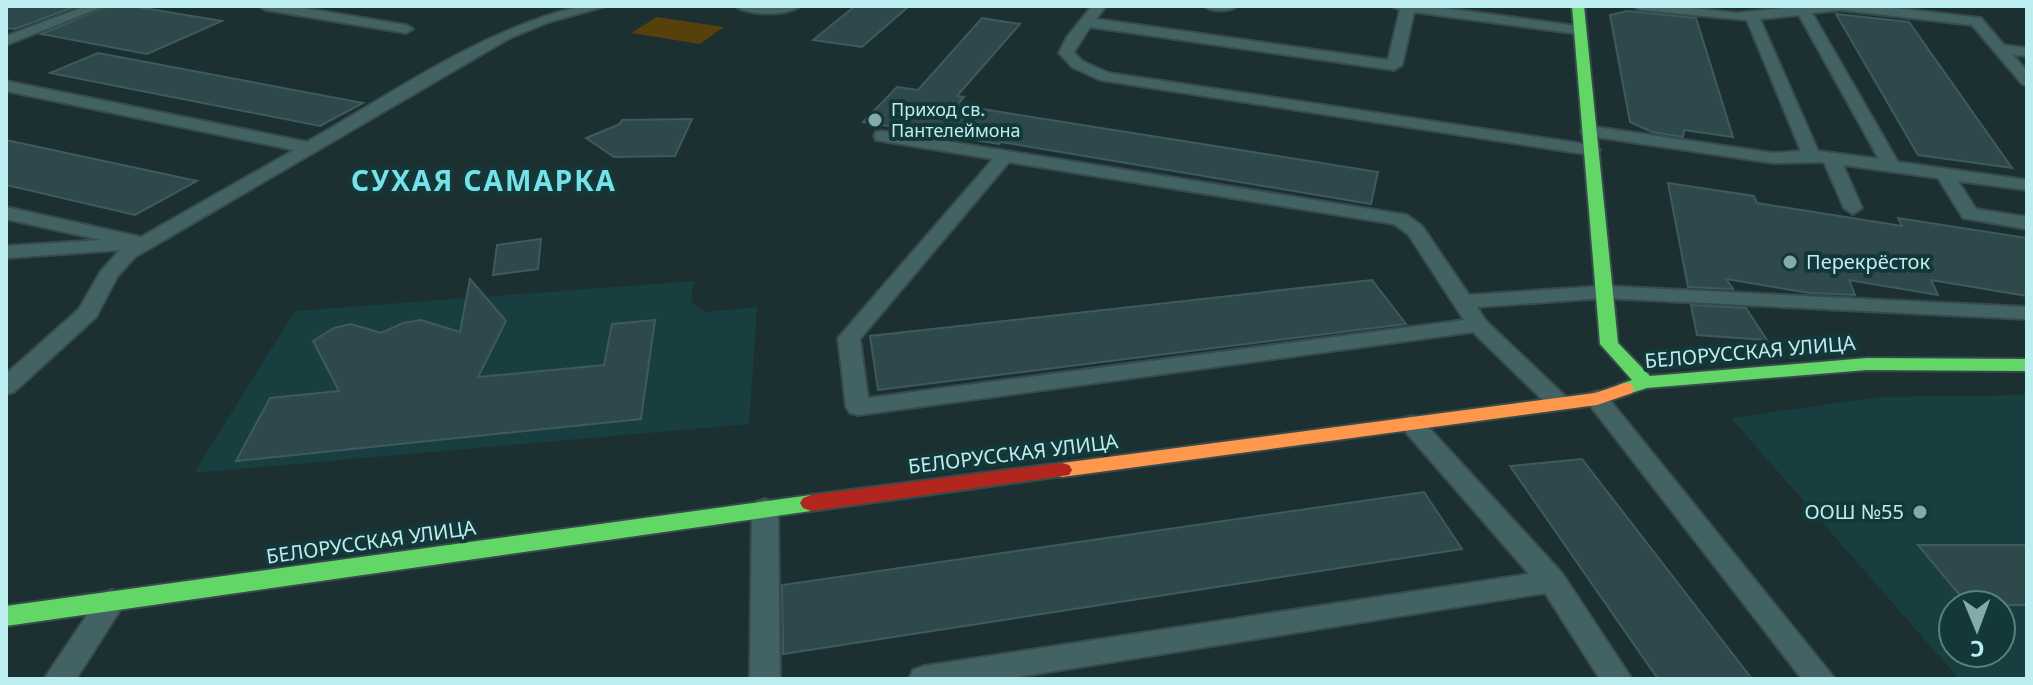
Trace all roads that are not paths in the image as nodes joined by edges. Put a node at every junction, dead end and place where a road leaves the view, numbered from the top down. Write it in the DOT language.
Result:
graph roads {
  1 [pos="98,6"];
  2 [pos="266,6"];
  3 [pos="378,6"];
  4 [pos="555,6"];
  5 [pos="742,6"];
  6 [pos="794,6"];
  7 [pos="1099,6"];
  8 [pos="1211,6"];
  9 [pos="1230,6"];
  10 [pos="1578,6"];
  11 [pos="1640,6"];
  12 [pos="1403,7"];
  13 [pos="591,8"];
  14 [pos="1803,10"];
  15 [pos="1752,15"];
  16 [pos="348,19"];
  17 [pos="1086,22"];
  18 [pos="406,29"];
  19 [pos="1579,30"];
  20 [pos="6,41"];
  21 [pos="2000,49"];
  22 [pos="2027,52"];
  23 [pos="2027,81"];
  24 [pos="6,86"];
  25 [pos="1589,131"];
  26 [pos="882,136"];
  27 [pos="309,148"];
  28 [pos="1591,150"];
  29 [pos="1811,155"];
  30 [pos="1005,156"];
  31 [pos="1831,157"];
  32 [pos="1891,165"];
  33 [pos="1944,173"];
  34 [pos="2027,185"];
  35 [pos="1853,208"];
  36 [pos="6,213"];
  37 [pos="2027,223"];
  38 [pos="144,244"];
  39 [pos="6,252"];
  40 [pos="1604,292"];
  41 [pos="1463,302"];
  42 [pos="2027,313"];
  43 [pos="1478,325"];
  44 [pos="2027,365"];
  45 [pos="10,380"];
  46 [pos="1645,382"];
  47 [pos="1597,399"];
  48 [pos="1559,403"];
  49 [pos="1412,424"];
  50 [pos="765,509"];
  51 [pos="1552,581"];
  52 [pos="113,600"];
  53 [pos="6,616"];
  54 [pos="59,679"];
  55 [pos="765,679"];
  56 [pos="924,679"];
  57 [pos="1617,679"];
  58 [pos="1820,679"];
  1 -- 20 [label="lane"];
  2 -- 16 [label="lane"];
  3 -- 16 [label="lane"];
  4 -- 13 [label="lane"];
  5 -- 6 [label="lane"];
  7 -- 17 [label="lane"];
  8 -- 9 [label="lane"];
  10 -- 19 [label="main road"];
  11 -- 15 [label="lane"];
  12 -- 17 [label="lane"];
  12 -- 19 [label="lane"];
  13 -- 27 [label="lane"];
  14 -- 15 [label="lane"];
  14 -- 21 [label="lane"];
  14 -- 32 [label="lane"];
  15 -- 29 [label="lane"];
  16 -- 18 [label="lane"];
  17 -- 28 [label="lane"];
  19 -- 25 [label="main road"];
  21 -- 22 [label="lane"];
  21 -- 23 [label="lane"];
  24 -- 27 [label="lane"];
  25 -- 28 [label="main road"];
  25 -- 29 [label="lane"];
  26 -- 30 [label="lane"];
  27 -- 38 [label="lane"];
  28 -- 40 [label="main road"];
  29 -- 31 [label="lane"];
  30 -- 41 [label="lane"];
  30 -- 43 [label="lane"];
  31 -- 32 [label="lane"];
  31 -- 35 [label="lane"];
  32 -- 33 [label="lane"];
  33 -- 34 [label="lane"];
  33 -- 37 [label="lane"];
  36 -- 38 [label="lane"];
  38 -- 39 [label="lane"];
  38 -- 45 [label="lane"];
  40 -- 41 [label="lane"];
  40 -- 42 [label="lane"];
  40 -- 46 [label="main road"];
  41 -- 43 [label="lane"];
  43 -- 48 [label="lane"];
  44 -- 46 [label="main road, БЕЛОРУССКАЯ УЛИЦА"];
  46 -- 47 [label="main road, БЕЛОРУССКАЯ УЛИЦА"];
  47 -- 48 [label="main road, БЕЛОРУССКАЯ УЛИЦА"];
  47 -- 58 [label="lane"];
  48 -- 49 [label="main road, БЕЛОРУССКАЯ УЛИЦА"];
  49 -- 50 [label="main road, БЕЛОРУССКАЯ УЛИЦА"];
  49 -- 51 [label="lane"];
  50 -- 52 [label="main road, БЕЛОРУССКАЯ УЛИЦА"];
  50 -- 55 [label="lane"];
  51 -- 56 [label="lane"];
  51 -- 57 [label="lane"];
  52 -- 53 [label="main road, БЕЛОРУССКАЯ УЛИЦА"];
  52 -- 54 [label="lane"];
}
